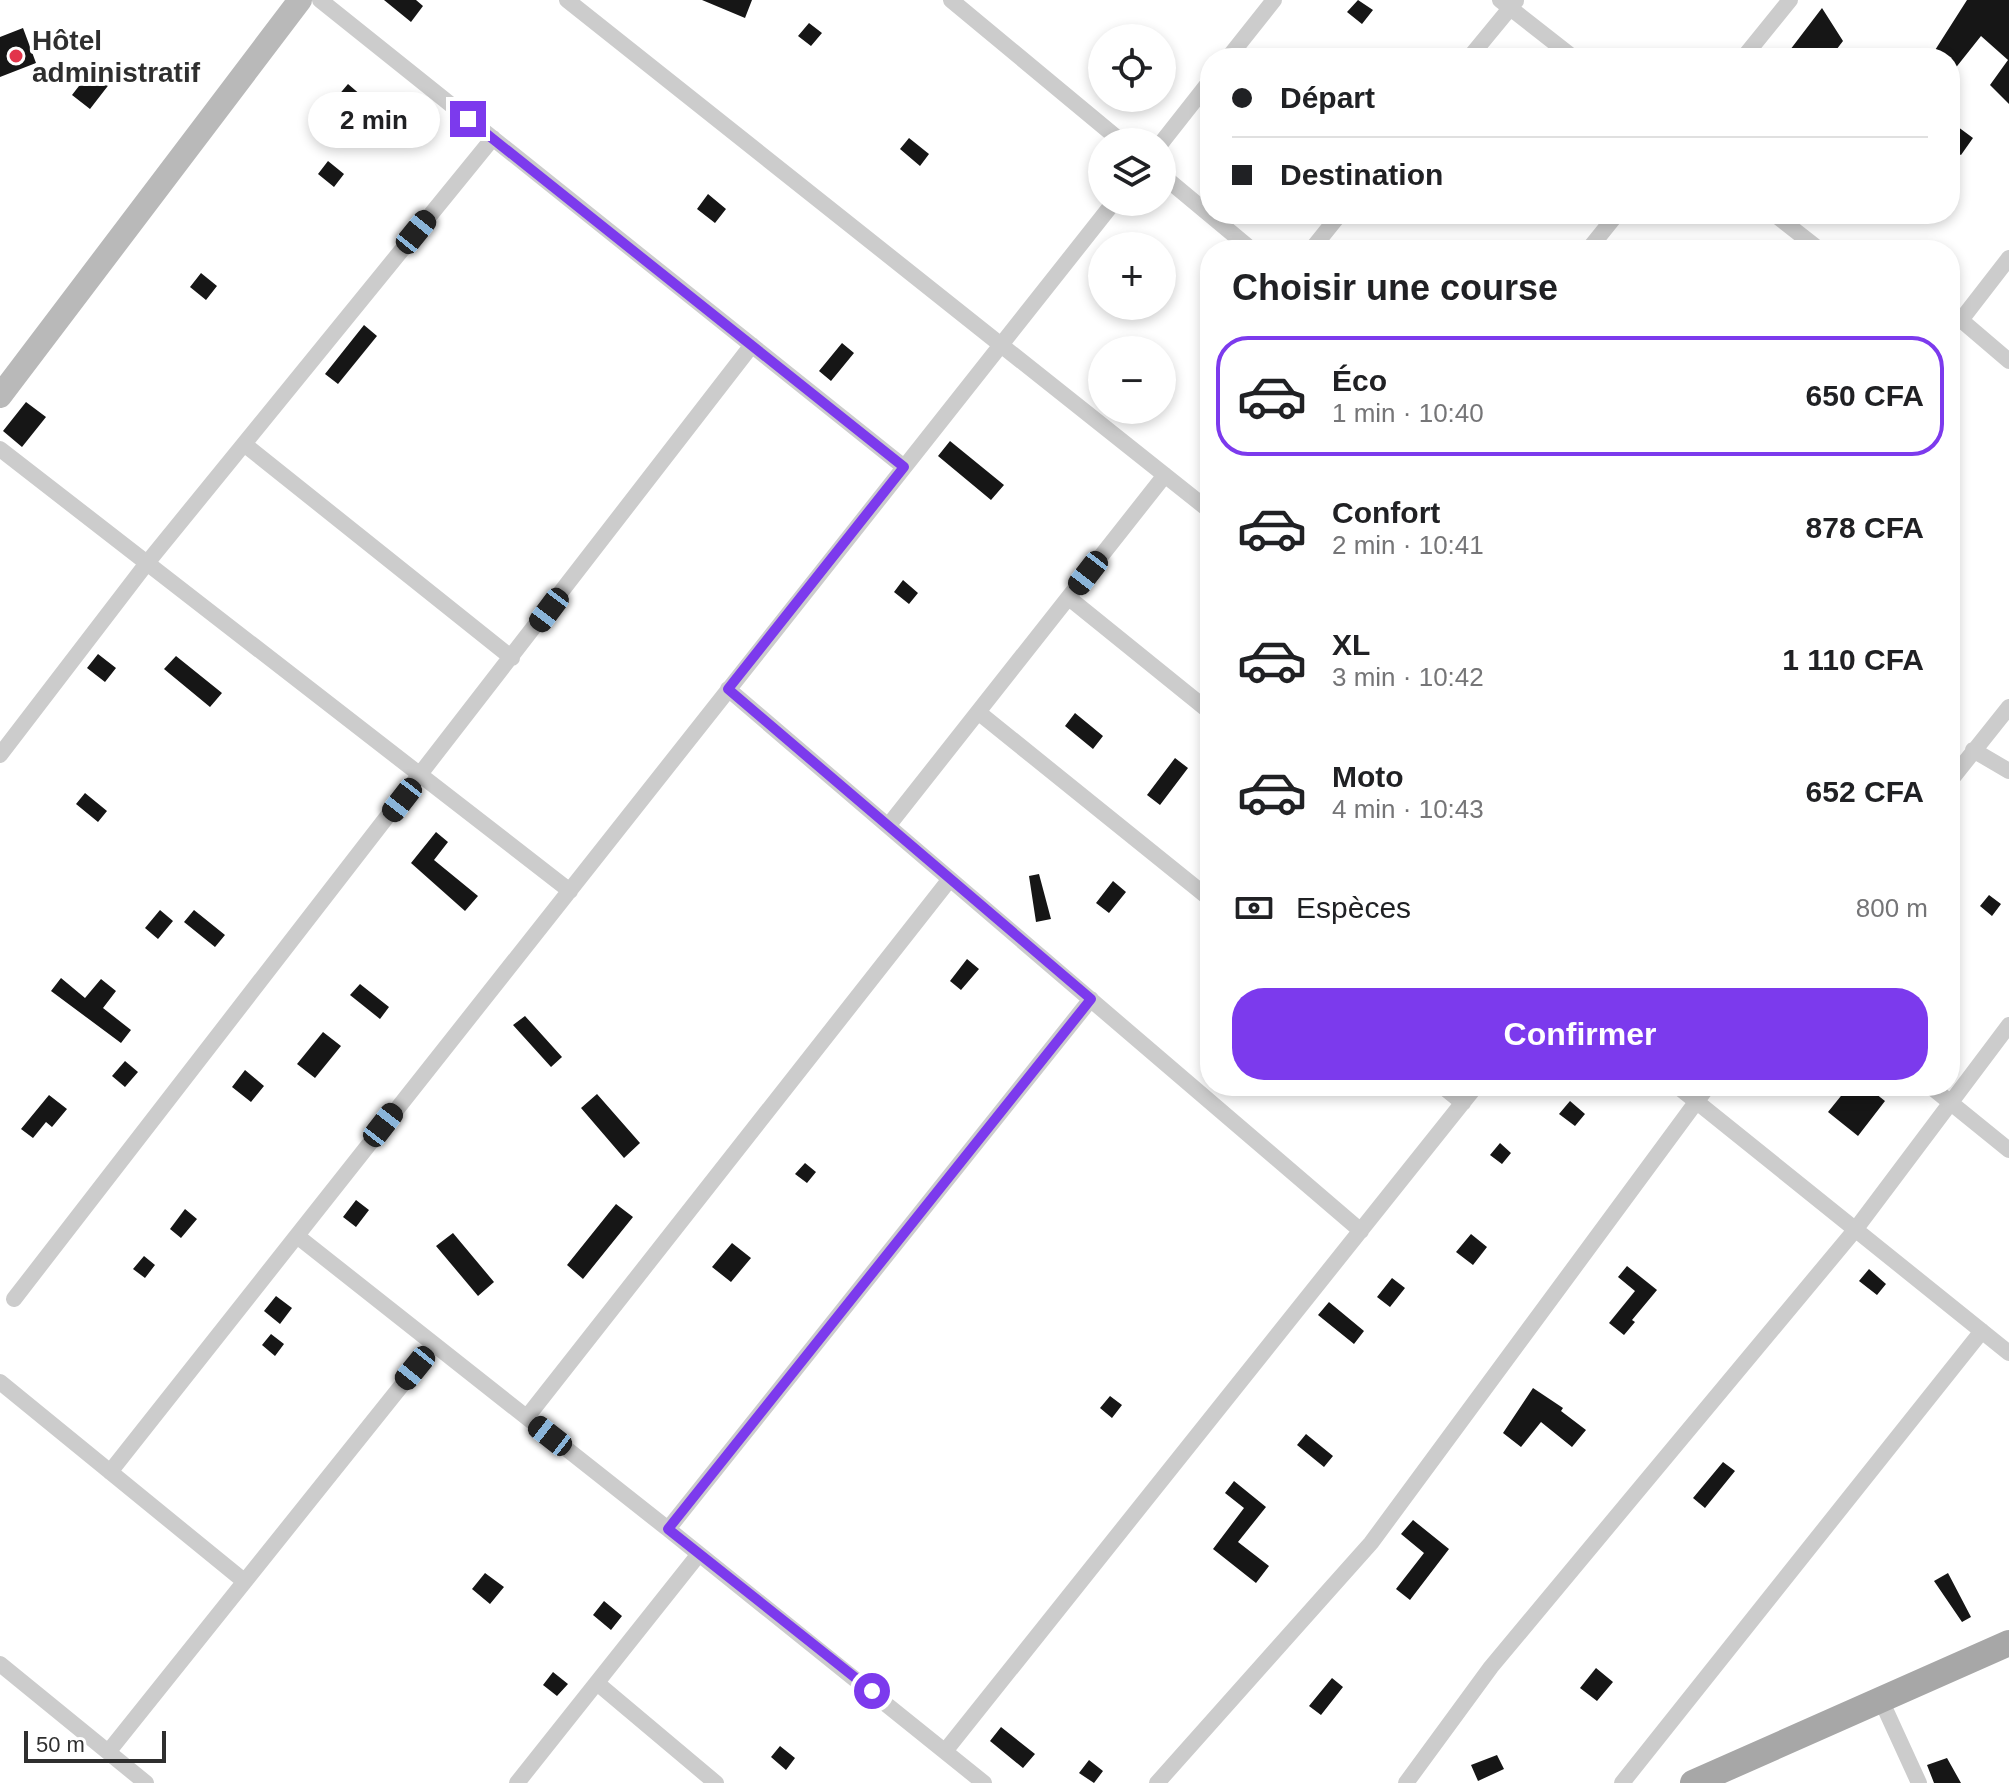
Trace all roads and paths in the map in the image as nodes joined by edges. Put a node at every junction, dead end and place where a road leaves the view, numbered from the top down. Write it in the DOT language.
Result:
graph roads {
  1 [pos="300,0"];
  2 [pos="320,0"];
  3 [pos="567,0"];
  4 [pos="951,0"];
  5 [pos="1274,0"];
  6 [pos="1790,0"];
  7 [pos="1509,3"];
  8 [pos="1236,48"];
  9 [pos="1476,48"];
  10 [pos="1562,48"];
  11 [pos="1751,48"];
  12 [pos="1200,94"];
  13 [pos="1105,128"];
  14 [pos="1173,128"];
  15 [pos="493,138"];
  16 [pos="1176,187"];
  17 [pos="1200,207"];
  18 [pos="1103,216"];
  19 [pos="1221,224"];
  20 [pos="1332,224"];
  21 [pos="1609,224"];
  22 [pos="1787,224"];
  23 [pos="1240,240"];
  24 [pos="1319,240"];
  25 [pos="1596,240"];
  26 [pos="1807,240"];
  27 [pos="2009,258"];
  28 [pos="1960,314"];
  29 [pos="1960,324"];
  30 [pos="752,345"];
  31 [pos="1001,345"];
  32 [pos="2009,361"];
  33 [pos="0,396"];
  34 [pos="244,444"];
  35 [pos="0,449"];
  36 [pos="904,467"];
  37 [pos="1165,475"];
  38 [pos="1200,503"];
  39 [pos="147,563"];
  40 [pos="1069,598"];
  41 [pos="512,658"];
  42 [pos="728,689"];
  43 [pos="1200,704"];
  44 [pos="2009,707"];
  45 [pos="978,712"];
  46 [pos="1973,750"];
  47 [pos="0,755"];
  48 [pos="1960,768"];
  49 [pos="2009,771"];
  50 [pos="421,776"];
  51 [pos="888,826"];
  52 [pos="950,879"];
  53 [pos="570,891"];
  54 [pos="1200,891"];
  55 [pos="1091,999"];
  56 [pos="2009,1025"];
  57 [pos="1960,1090"];
  58 [pos="1200,1093"];
  59 [pos="1204,1096"];
  60 [pos="1454,1096"];
  61 [pos="1468,1096"];
  62 [pos="1690,1096"];
  63 [pos="1700,1096"];
  64 [pos="1943,1096"];
  65 [pos="1956,1096"];
  66 [pos="1696,1101"];
  67 [pos="1951,1102"];
  68 [pos="1463,1103"];
  69 [pos="2009,1150"];
  70 [pos="1855,1230"];
  71 [pos="1361,1231"];
  72 [pos="297,1236"];
  73 [pos="14,1299"];
  74 [pos="1982,1331"];
  75 [pos="434,1345"];
  76 [pos="2009,1353"];
  77 [pos="0,1382"];
  78 [pos="527,1417"];
  79 [pos="110,1472"];
  80 [pos="668,1529"];
  81 [pos="699,1554"];
  82 [pos="244,1581"];
  83 [pos="2009,1643"];
  84 [pos="0,1664"];
  85 [pos="597,1683"];
  86 [pos="1881,1700"];
  87 [pos="946,1750"];
  88 [pos="109,1751"];
  89 [pos="1709,1780"];
  90 [pos="146,1783"];
  91 [pos="517,1783"];
  92 [pos="716,1783"];
  93 [pos="984,1783"];
  94 [pos="1157,1783"];
  95 [pos="1406,1783"];
  96 [pos="1622,1783"];
  97 [pos="1919,1783"];
  1 -- 33 [label="main road"];
  2 -- 15 [label="street"];
  3 -- 31 [label="street"];
  4 -- 13 [label="street"];
  5 -- 8 [label="street"];
  6 -- 11 [label="street"];
  7 -- 9 [label="street"];
  7 -- 10 [label="street"];
  12 -- 14 [label="street"];
  15 -- 30 [label="street"];
  15 -- 34 [label="street"];
  16 -- 17 [label="street"];
  18 -- 31 [label="street"];
  19 -- 23 [label="street"];
  20 -- 24 [label="street"];
  21 -- 25 [label="street"];
  22 -- 26 [label="street"];
  27 -- 28 [label="street"];
  29 -- 32 [label="street"];
  30 -- 36 [label="street"];
  30 -- 41 [label="street"];
  31 -- 36 [label="street"];
  31 -- 37 [label="street"];
  34 -- 39 [label="street"];
  34 -- 41 [label="street"];
  35 -- 39 [label="street"];
  36 -- 42 [label="street"];
  37 -- 38 [label="street"];
  37 -- 40 [label="street"];
  39 -- 47 [label="street"];
  39 -- 50 [label="street"];
  40 -- 43 [label="street"];
  40 -- 45 [label="street"];
  41 -- 50 [label="street"];
  42 -- 51 [label="street"];
  42 -- 53 [label="street"];
  44 -- 46 [label="street"];
  45 -- 51 [label="street"];
  45 -- 54 [label="street"];
  46 -- 48 [label="street"];
  46 -- 49 [label="street"];
  50 -- 53 [label="street"];
  50 -- 73 [label="street"];
  51 -- 52 [label="street"];
  52 -- 55 [label="street"];
  52 -- 78 [label="street"];
  53 -- 72 [label="street"];
  55 -- 58 [label="street"];
  55 -- 80 [label="street"];
  56 -- 57 [label="street"];
  59 -- 71 [label="street"];
  60 -- 68 [label="street"];
  61 -- 68 [label="street"];
  62 -- 66 [label="street"];
  63 -- 66 [label="street"];
  64 -- 67 [label="street"];
  65 -- 67 [label="street"];
  66 -- 70 [label="street"];
  66 -- 94 [label="street"];
  67 -- 69 [label="street"];
  67 -- 70 [label="street"];
  68 -- 71 [label="street"];
  70 -- 74 [label="street"];
  70 -- 95 [label="street"];
  71 -- 87 [label="street"];
  72 -- 75 [label="street"];
  72 -- 79 [label="street"];
  74 -- 76 [label="street"];
  74 -- 96 [label="street"];
  75 -- 78 [label="street"];
  75 -- 82 [label="street"];
  77 -- 79 [label="street"];
  78 -- 80 [label="street"];
  79 -- 82 [label="street"];
  80 -- 81 [label="street"];
  81 -- 85 [label="street"];
  81 -- 87 [label="street"];
  82 -- 88 [label="street"];
  83 -- 86 [label="main road"];
  84 -- 88 [label="street"];
  85 -- 91 [label="street"];
  85 -- 92 [label="street"];
  86 -- 89 [label="main road"];
  86 -- 97 [label="street"];
  87 -- 93 [label="street"];
  88 -- 90 [label="street"];
}
